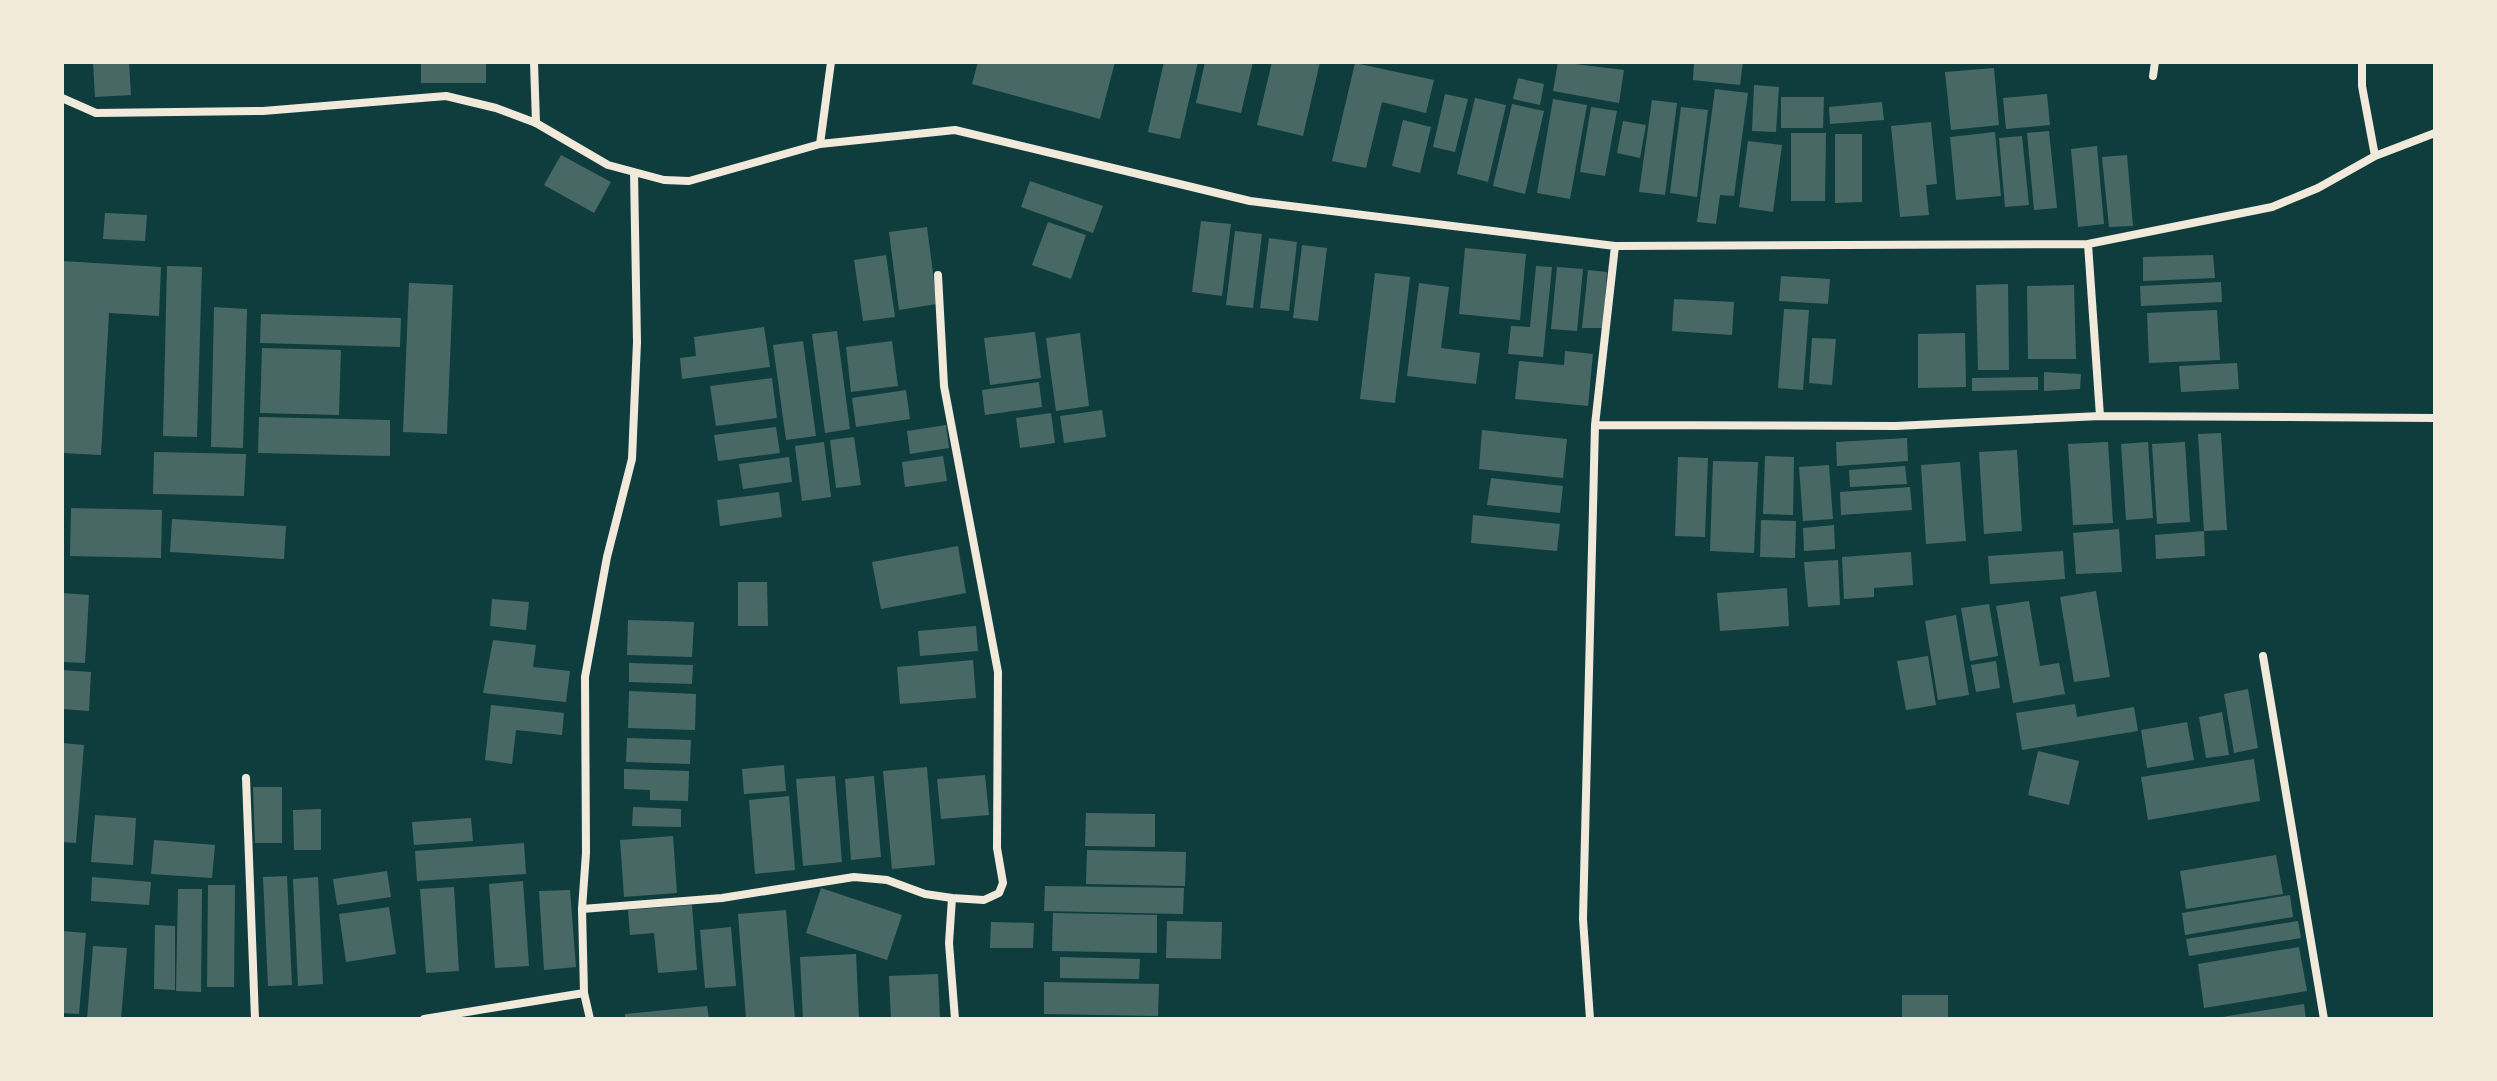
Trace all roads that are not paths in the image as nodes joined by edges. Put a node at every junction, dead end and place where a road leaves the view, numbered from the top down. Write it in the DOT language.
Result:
graph roads {
  1 [pos="534,62"];
  2 [pos="831,62"];
  3 [pos="2155,62"];
  4 [pos="2362,62"];
  5 [pos="2153,76"];
  6 [pos="62,98"];
  7 [pos="536,123"];
  8 [pos="2435,133"];
  9 [pos="820,144"];
  10 [pos="2375,156"];
  11 [pos="634,172"];
  12 [pos="2088,244"];
  13 [pos="1615,246"];
  14 [pos="938,275"];
  15 [pos="2100,416"];
  16 [pos="2435,418"];
  17 [pos="1595,425"];
  18 [pos="2263,656"];
  19 [pos="246,778"];
  20 [pos="952,898"];
  21 [pos="582,909"];
  22 [pos="584,993"];
  23 [pos="1590,1015"];
  24 [pos="255,1019"];
  25 [pos="424,1019"];
  26 [pos="590,1019"];
  27 [pos="955,1019"];
  28 [pos="2324,1019"];
  1 -- 7 [label="street"];
  2 -- 9 [label="street"];
  3 -- 5 [label="street"];
  4 -- 10 [label="street"];
  6 -- 7 [label="street"];
  7 -- 11 [label="street"];
  8 -- 10 [label="street"];
  9 -- 11 [label="street"];
  9 -- 13 [label="street"];
  10 -- 12 [label="street"];
  11 -- 21 [label="street"];
  12 -- 13 [label="street"];
  12 -- 15 [label="street"];
  13 -- 17 [label="street"];
  14 -- 20 [label="street"];
  15 -- 16 [label="street"];
  15 -- 17 [label="street"];
  17 -- 23 [label="street"];
  18 -- 28 [label="street"];
  19 -- 24 [label="street"];
  20 -- 21 [label="street"];
  20 -- 27 [label="street"];
  21 -- 22 [label="street"];
  22 -- 25 [label="street"];
  22 -- 26 [label="street"];
}
